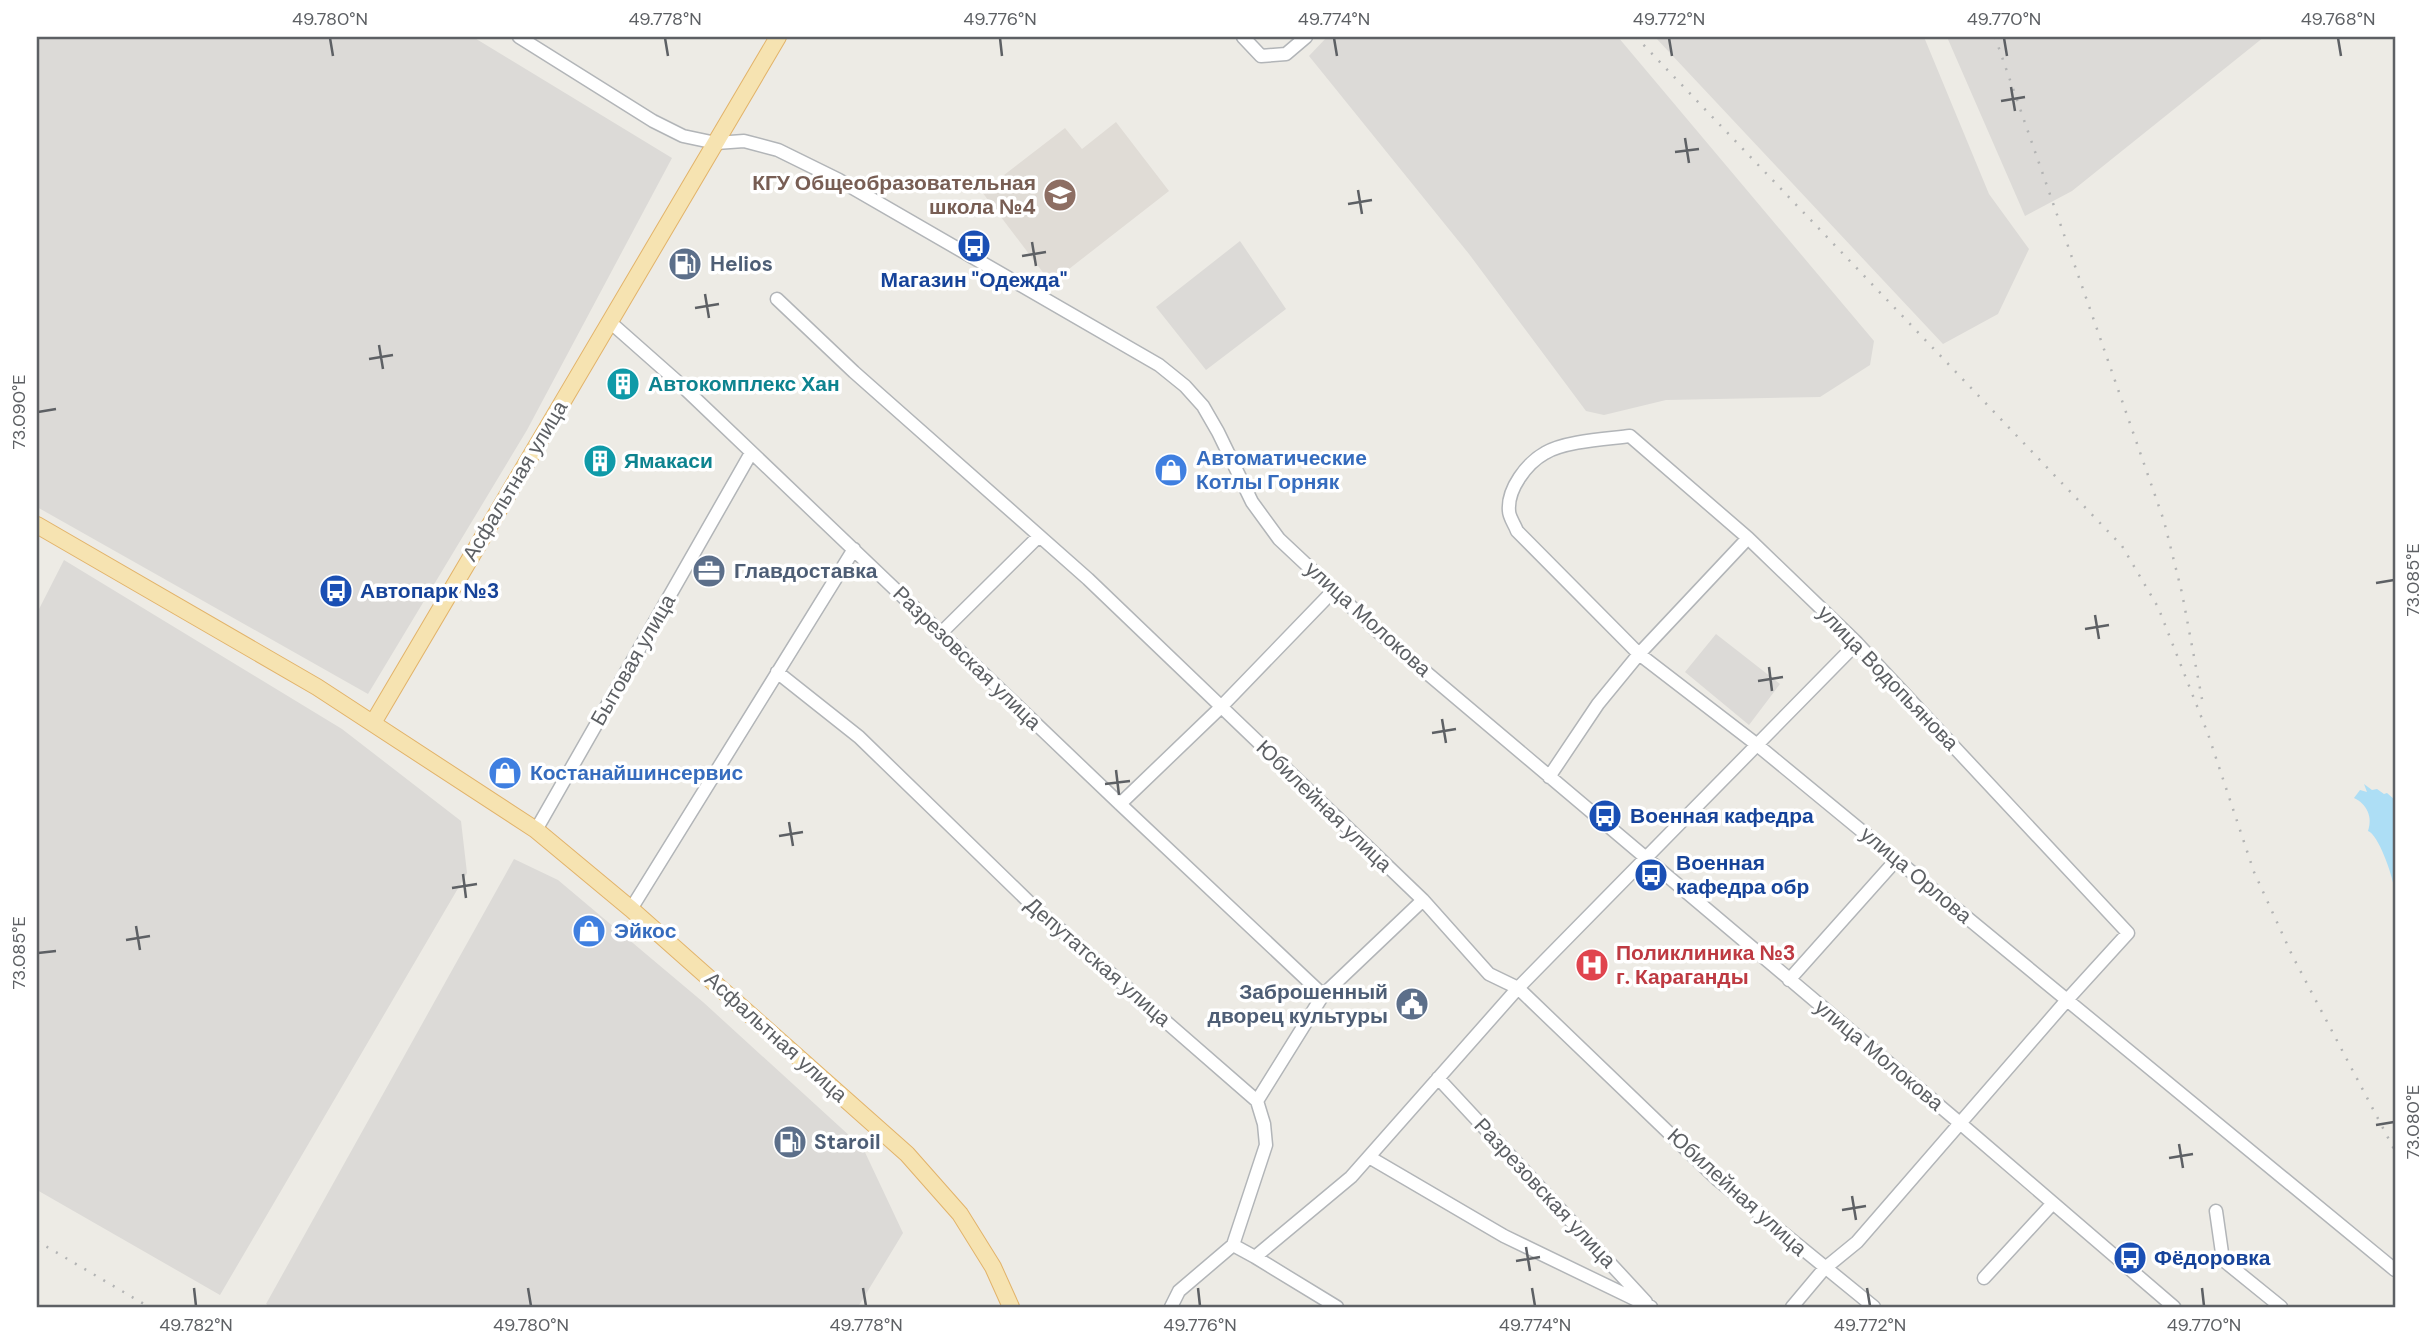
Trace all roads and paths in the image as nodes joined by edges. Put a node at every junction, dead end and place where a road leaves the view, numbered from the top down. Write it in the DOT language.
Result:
graph roads {
  1 [pos="519,37"];
  2 [pos="778,37"];
  3 [pos="1242,37"];
  4 [pos="1306,37"];
  5 [pos="716,143"];
  6 [pos="777,299"];
  7 [pos="610,322"];
  8 [pos="1545,452"];
  9 [pos="751,453"];
  10 [pos="37,525"];
  11 [pos="1039,536"];
  12 [pos="1748,538"];
  13 [pos="854,549"];
  14 [pos="1334,590"];
  15 [pos="941,633"];
  16 [pos="1857,643"];
  17 [pos="1639,654"];
  18 [pos="778,672"];
  19 [pos="1220,708"];
  20 [pos="373,723"];
  21 [pos="1756,744"];
  22 [pos="1549,777"];
  23 [pos="1120,804"];
  24 [pos="536,830"];
  25 [pos="1645,859"];
  26 [pos="1897,859"];
  27 [pos="1423,900"];
  28 [pos="631,909"];
  29 [pos="1789,980"];
  30 [pos="1518,988"];
  31 [pos="1323,995"];
  32 [pos="2067,1000"];
  33 [pos="1438,1078"];
  34 [pos="1257,1101"];
  35 [pos="1961,1124"];
  36 [pos="1369,1157"];
  37 [pos="2053,1203"];
  38 [pos="2217,1211"];
  39 [pos="1233,1245"];
  40 [pos="1255,1257"];
  41 [pos="1824,1269"];
  42 [pos="2395,1270"];
  43 [pos="1984,1278"];
  44 [pos="2165,1304"];
  45 [pos="1011,1307"];
  46 [pos="1171,1307"];
  47 [pos="1337,1307"];
  48 [pos="1651,1307"];
  49 [pos="1792,1307"];
  50 [pos="1874,1307"];
  51 [pos="2281,1307"];
  1 -- 5 [label="street, улица Молокова"];
  2 -- 5 [label="main road, Асфальтная улица"];
  3 -- 4 [label="street"];
  5 -- 7 [label="main road, Асфальтная улица"];
  5 -- 14 [label="street, улица Молокова"];
  6 -- 11 [label="street, Юбилейная улица"];
  7 -- 9 [label="street, Разрезовская улица"];
  7 -- 20 [label="main road, Асфальтная улица"];
  8 -- 12 [label="street, улица Водопьянова"];
  8 -- 17 [label="street, улица Орлова"];
  9 -- 13 [label="street, Разрезовская улица"];
  9 -- 24 [label="street, Бытовая улица"];
  10 -- 20 [label="main road"];
  11 -- 15 [label="street"];
  11 -- 19 [label="street, Юбилейная улица"];
  12 -- 16 [label="street, улица Водопьянова"];
  12 -- 17 [label="street"];
  13 -- 15 [label="street, Разрезовская улица"];
  13 -- 18 [label="street"];
  14 -- 19 [label="street"];
  14 -- 22 [label="street, улица Молокова"];
  15 -- 23 [label="street, Разрезовская улица"];
  16 -- 21 [label="street"];
  16 -- 32 [label="street, улица Водопьянова"];
  17 -- 21 [label="street, улица Орлова"];
  17 -- 22 [label="street"];
  18 -- 28 [label="street"];
  18 -- 34 [label="street, Депутатская улица"];
  19 -- 23 [label="street"];
  19 -- 27 [label="street, Юбилейная улица"];
  20 -- 24 [label="main road, Асфальтная улица"];
  21 -- 25 [label="street"];
  21 -- 26 [label="street, улица Орлова"];
  22 -- 25 [label="street, улица Молокова"];
  23 -- 31 [label="street, Разрезовская улица"];
  24 -- 28 [label="main road, Асфальтная улица"];
  25 -- 29 [label="street, улица Молокова"];
  25 -- 30 [label="street"];
  26 -- 29 [label="street"];
  26 -- 32 [label="street, улица Орлова"];
  27 -- 30 [label="street, Юбилейная улица"];
  27 -- 31 [label="street"];
  28 -- 45 [label="main road, Асфальтная улица"];
  29 -- 35 [label="street, улица Молокова"];
  30 -- 33 [label="street"];
  30 -- 41 [label="street, Юбилейная улица"];
  31 -- 34 [label="street"];
  32 -- 35 [label="street"];
  32 -- 42 [label="street, улица Орлова"];
  33 -- 36 [label="street"];
  33 -- 48 [label="street, Разрезовская улица"];
  34 -- 39 [label="street"];
  35 -- 37 [label="street, улица Молокова"];
  35 -- 41 [label="street"];
  36 -- 40 [label="street"];
  36 -- 48 [label="street, Разрезовская улица"];
  37 -- 43 [label="street"];
  37 -- 44 [label="street, улица Молокова"];
  38 -- 51 [label="street"];
  39 -- 40 [label="street"];
  39 -- 46 [label="street"];
  40 -- 47 [label="street"];
  41 -- 49 [label="street"];
  41 -- 50 [label="street, Юбилейная улица"];
}
